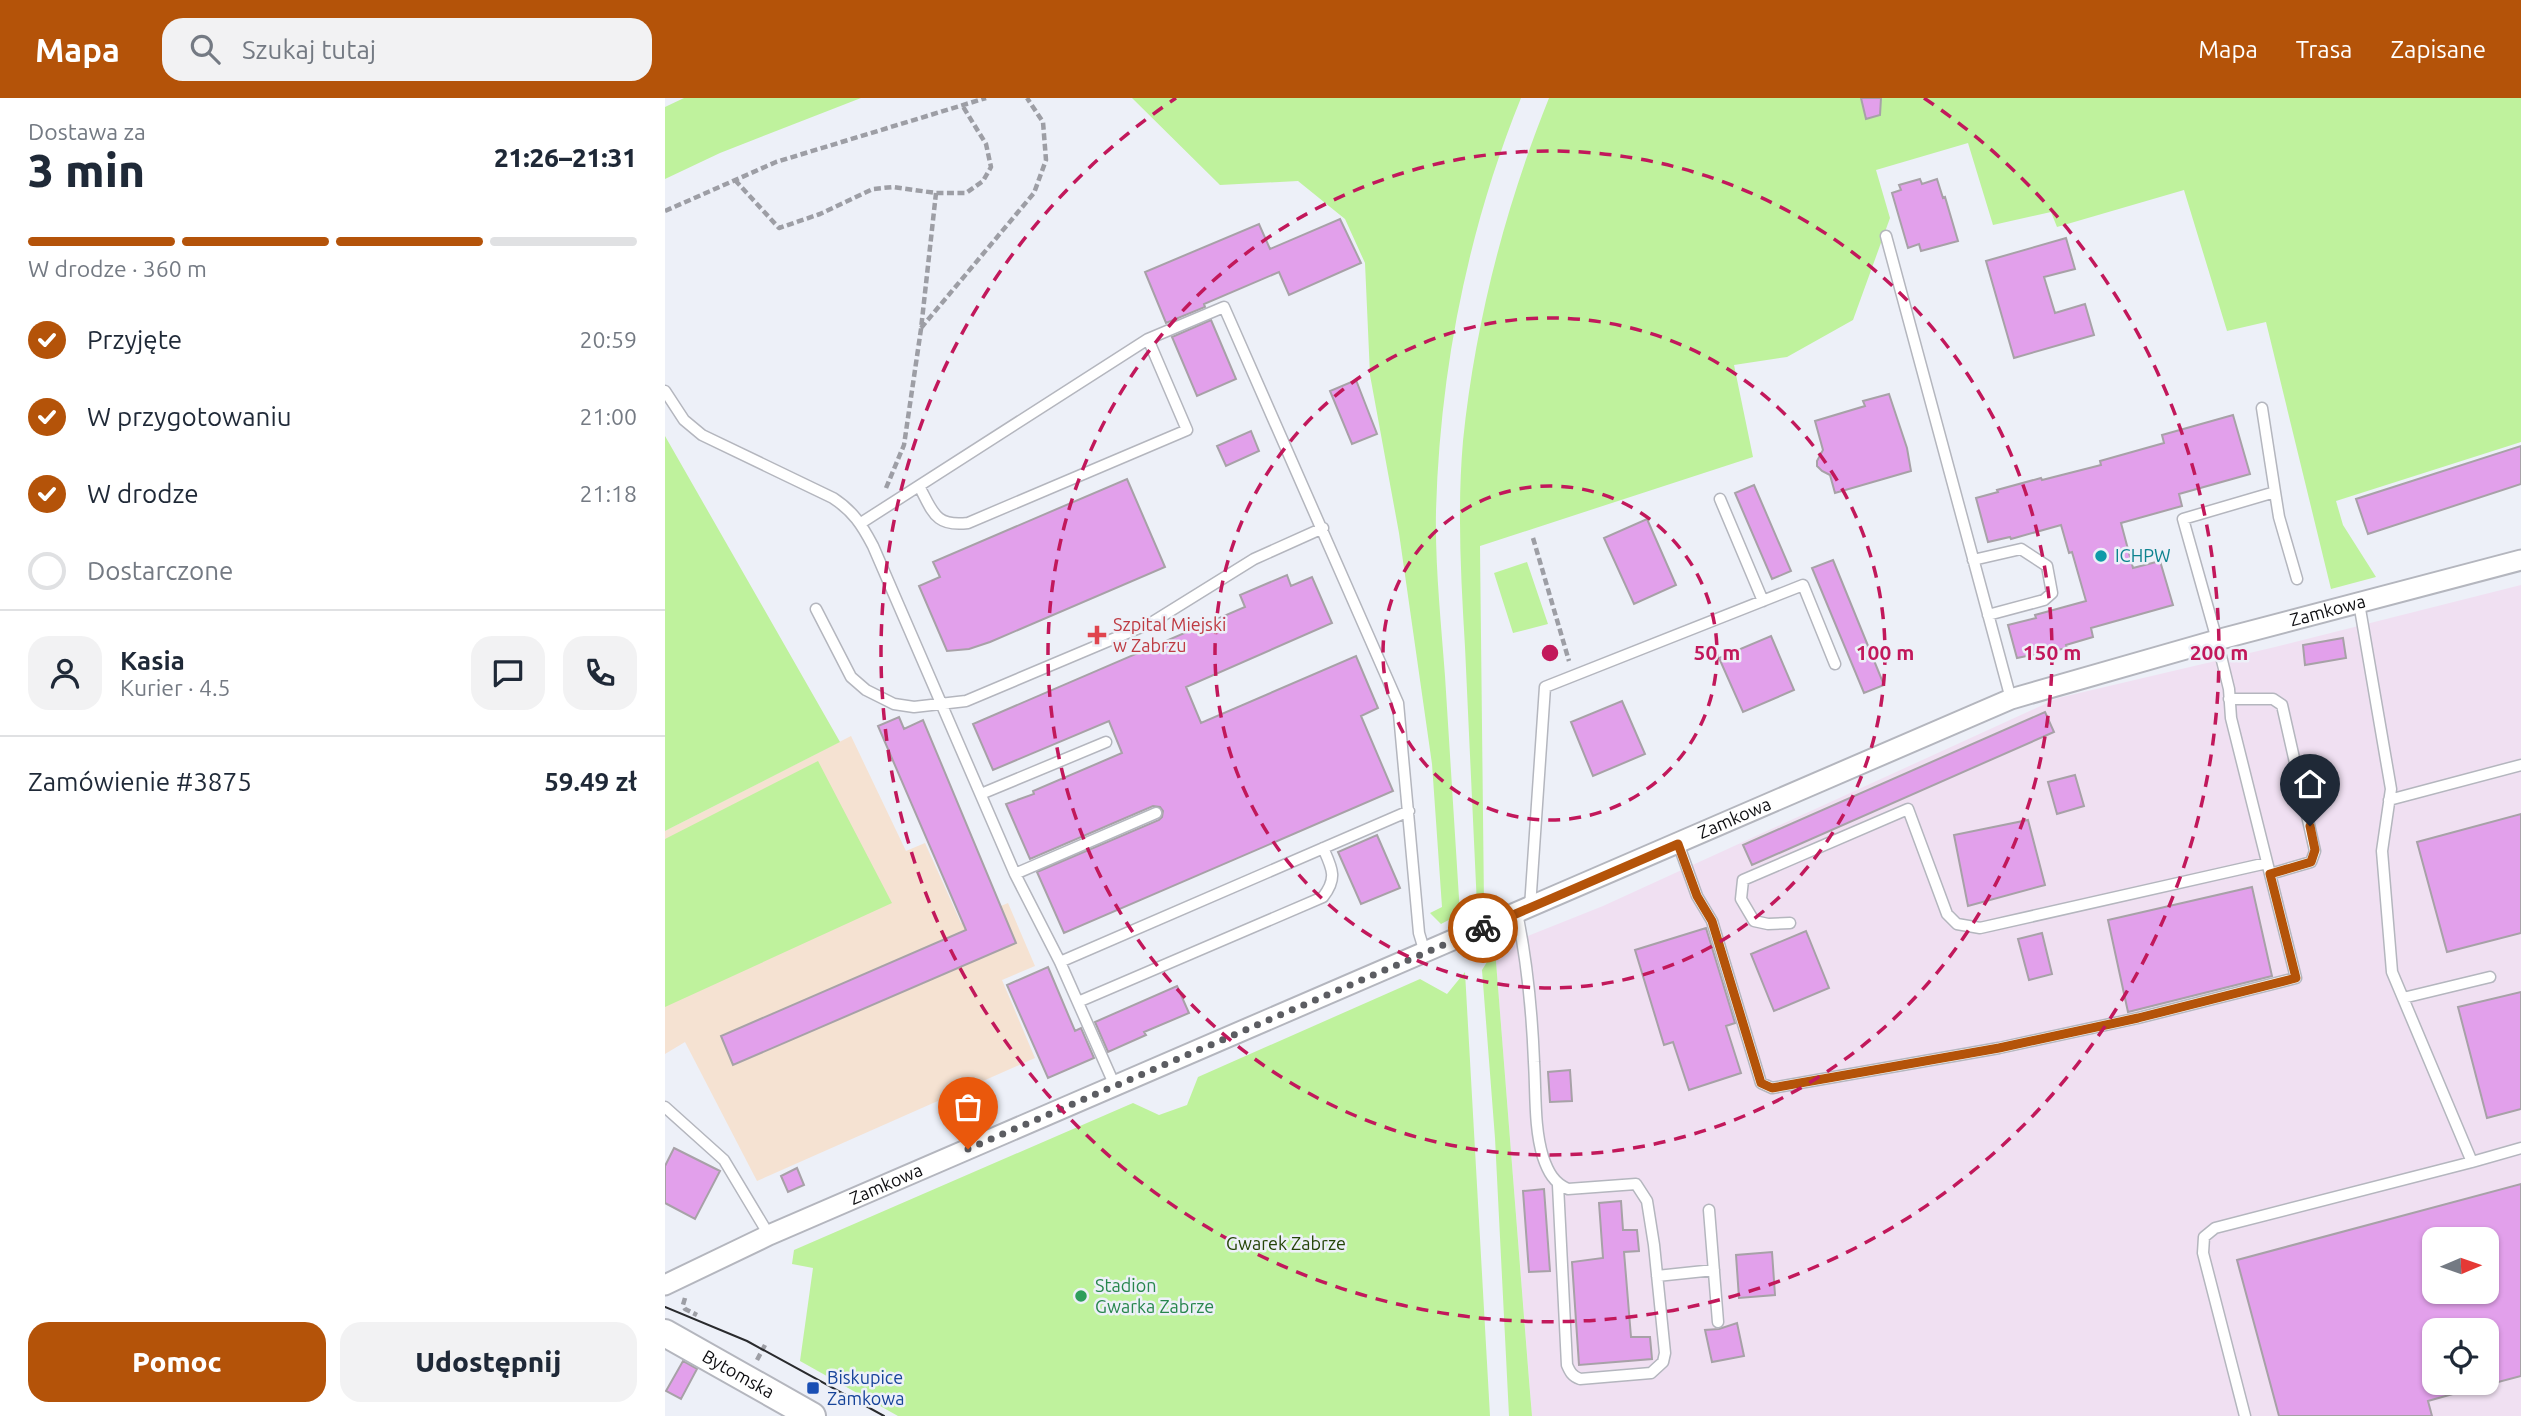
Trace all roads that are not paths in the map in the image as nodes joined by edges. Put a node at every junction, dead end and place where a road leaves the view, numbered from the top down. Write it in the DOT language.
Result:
graph roads {
  1 [pos="1886,236"];
  2 [pos="1148,339"];
  3 [pos="665,391"];
  4 [pos="2262,408"];
  5 [pos="919,486"];
  6 [pos="2274,492"];
  7 [pos="1720,499"];
  8 [pos="861,523"];
  9 [pos="1323,528"];
  10 [pos="2521,559"];
  11 [pos="1973,560"];
  12 [pos="2297,579"];
  13 [pos="1763,601"];
  14 [pos="2359,603"];
  15 [pos="816,608"];
  16 [pos="1988,615"];
  17 [pos="2217,640"];
  18 [pos="1835,664"];
  19 [pos="2011,699"];
  20 [pos="2229,699"];
  21 [pos="942,704"];
  22 [pos="1106,742"];
  23 [pos="2521,765"];
  24 [pos="981,794"];
  25 [pos="2389,800"];
  26 [pos="1409,811"];
  27 [pos="1156,813"];
  28 [pos="1678,844"];
  29 [pos="1323,848"];
  30 [pos="2267,863"];
  31 [pos="1015,874"];
  32 [pos="2270,874"];
  33 [pos="1523,910"];
  34 [pos="1790,923"];
  35 [pos="1425,953"];
  36 [pos="1060,962"];
  37 [pos="2490,977"];
  38 [pos="2403,998"];
  39 [pos="1078,1002"];
  40 [pos="1115,1086"];
  41 [pos="665,1107"];
  42 [pos="2521,1148"];
  43 [pos="2472,1162"];
  44 [pos="1558,1185"];
  45 [pos="1709,1210"];
  46 [pos="769,1235"];
  47 [pos="1714,1270"];
  48 [pos="1657,1276"];
  49 [pos="665,1285"];
  50 [pos="1718,1322"];
  51 [pos="665,1333"];
  52 [pos="812,1416"];
  53 [pos="2245,1416"];
  1 -- 11 [label="lane"];
  2 -- 5 [label="lane"];
  2 -- 5 [label="lane"];
  2 -- 9 [label="lane"];
  3 -- 8 [label="lane"];
  4 -- 6 [label="lane"];
  5 -- 8 [label="lane"];
  6 -- 12 [label="lane"];
  6 -- 17 [label="lane"];
  7 -- 13 [label="lane"];
  8 -- 21 [label="lane"];
  9 -- 21 [label="lane"];
  9 -- 26 [label="lane"];
  10 -- 14 [label="street, Zamkowa"];
  11 -- 16 [label="lane"];
  11 -- 16 [label="lane"];
  13 -- 18 [label="lane"];
  13 -- 33 [label="lane"];
  14 -- 17 [label="street, Zamkowa"];
  14 -- 25 [label="lane"];
  15 -- 21 [label="lane"];
  16 -- 19 [label="lane"];
  17 -- 19 [label="street, Zamkowa"];
  17 -- 20 [label="lane"];
  19 -- 28 [label="street, Zamkowa"];
  20 -- 30 [label="lane"];
  20 -- 32 [label="lane"];
  21 -- 24 [label="lane"];
  22 -- 24 [label="lane"];
  23 -- 25 [label="lane"];
  24 -- 31 [label="lane"];
  25 -- 38 [label="lane"];
  26 -- 29 [label="lane"];
  26 -- 35 [label="lane"];
  27 -- 31 [label="lane"];
  28 -- 32 [label="lane"];
  28 -- 33 [label="street, Zamkowa"];
  29 -- 36 [label="lane"];
  29 -- 39 [label="lane"];
  30 -- 32 [label="lane"];
  30 -- 34 [label="lane"];
  31 -- 36 [label="lane"];
  33 -- 35 [label="street, Zamkowa"];
  33 -- 44 [label="lane"];
  35 -- 40 [label="street, Zamkowa"];
  36 -- 39 [label="lane"];
  37 -- 38 [label="lane"];
  38 -- 43 [label="lane"];
  39 -- 40 [label="lane"];
  40 -- 46 [label="street, Zamkowa"];
  41 -- 46 [label="lane"];
  42 -- 43 [label="lane"];
  43 -- 53 [label="lane"];
  44 -- 48 [label="lane"];
  44 -- 48 [label="lane"];
  45 -- 47 [label="lane"];
  46 -- 49 [label="street, Zamkowa"];
  47 -- 48 [label="lane"];
  47 -- 50 [label="lane"];
  51 -- 52 [label="street, Bytomska"];
}
